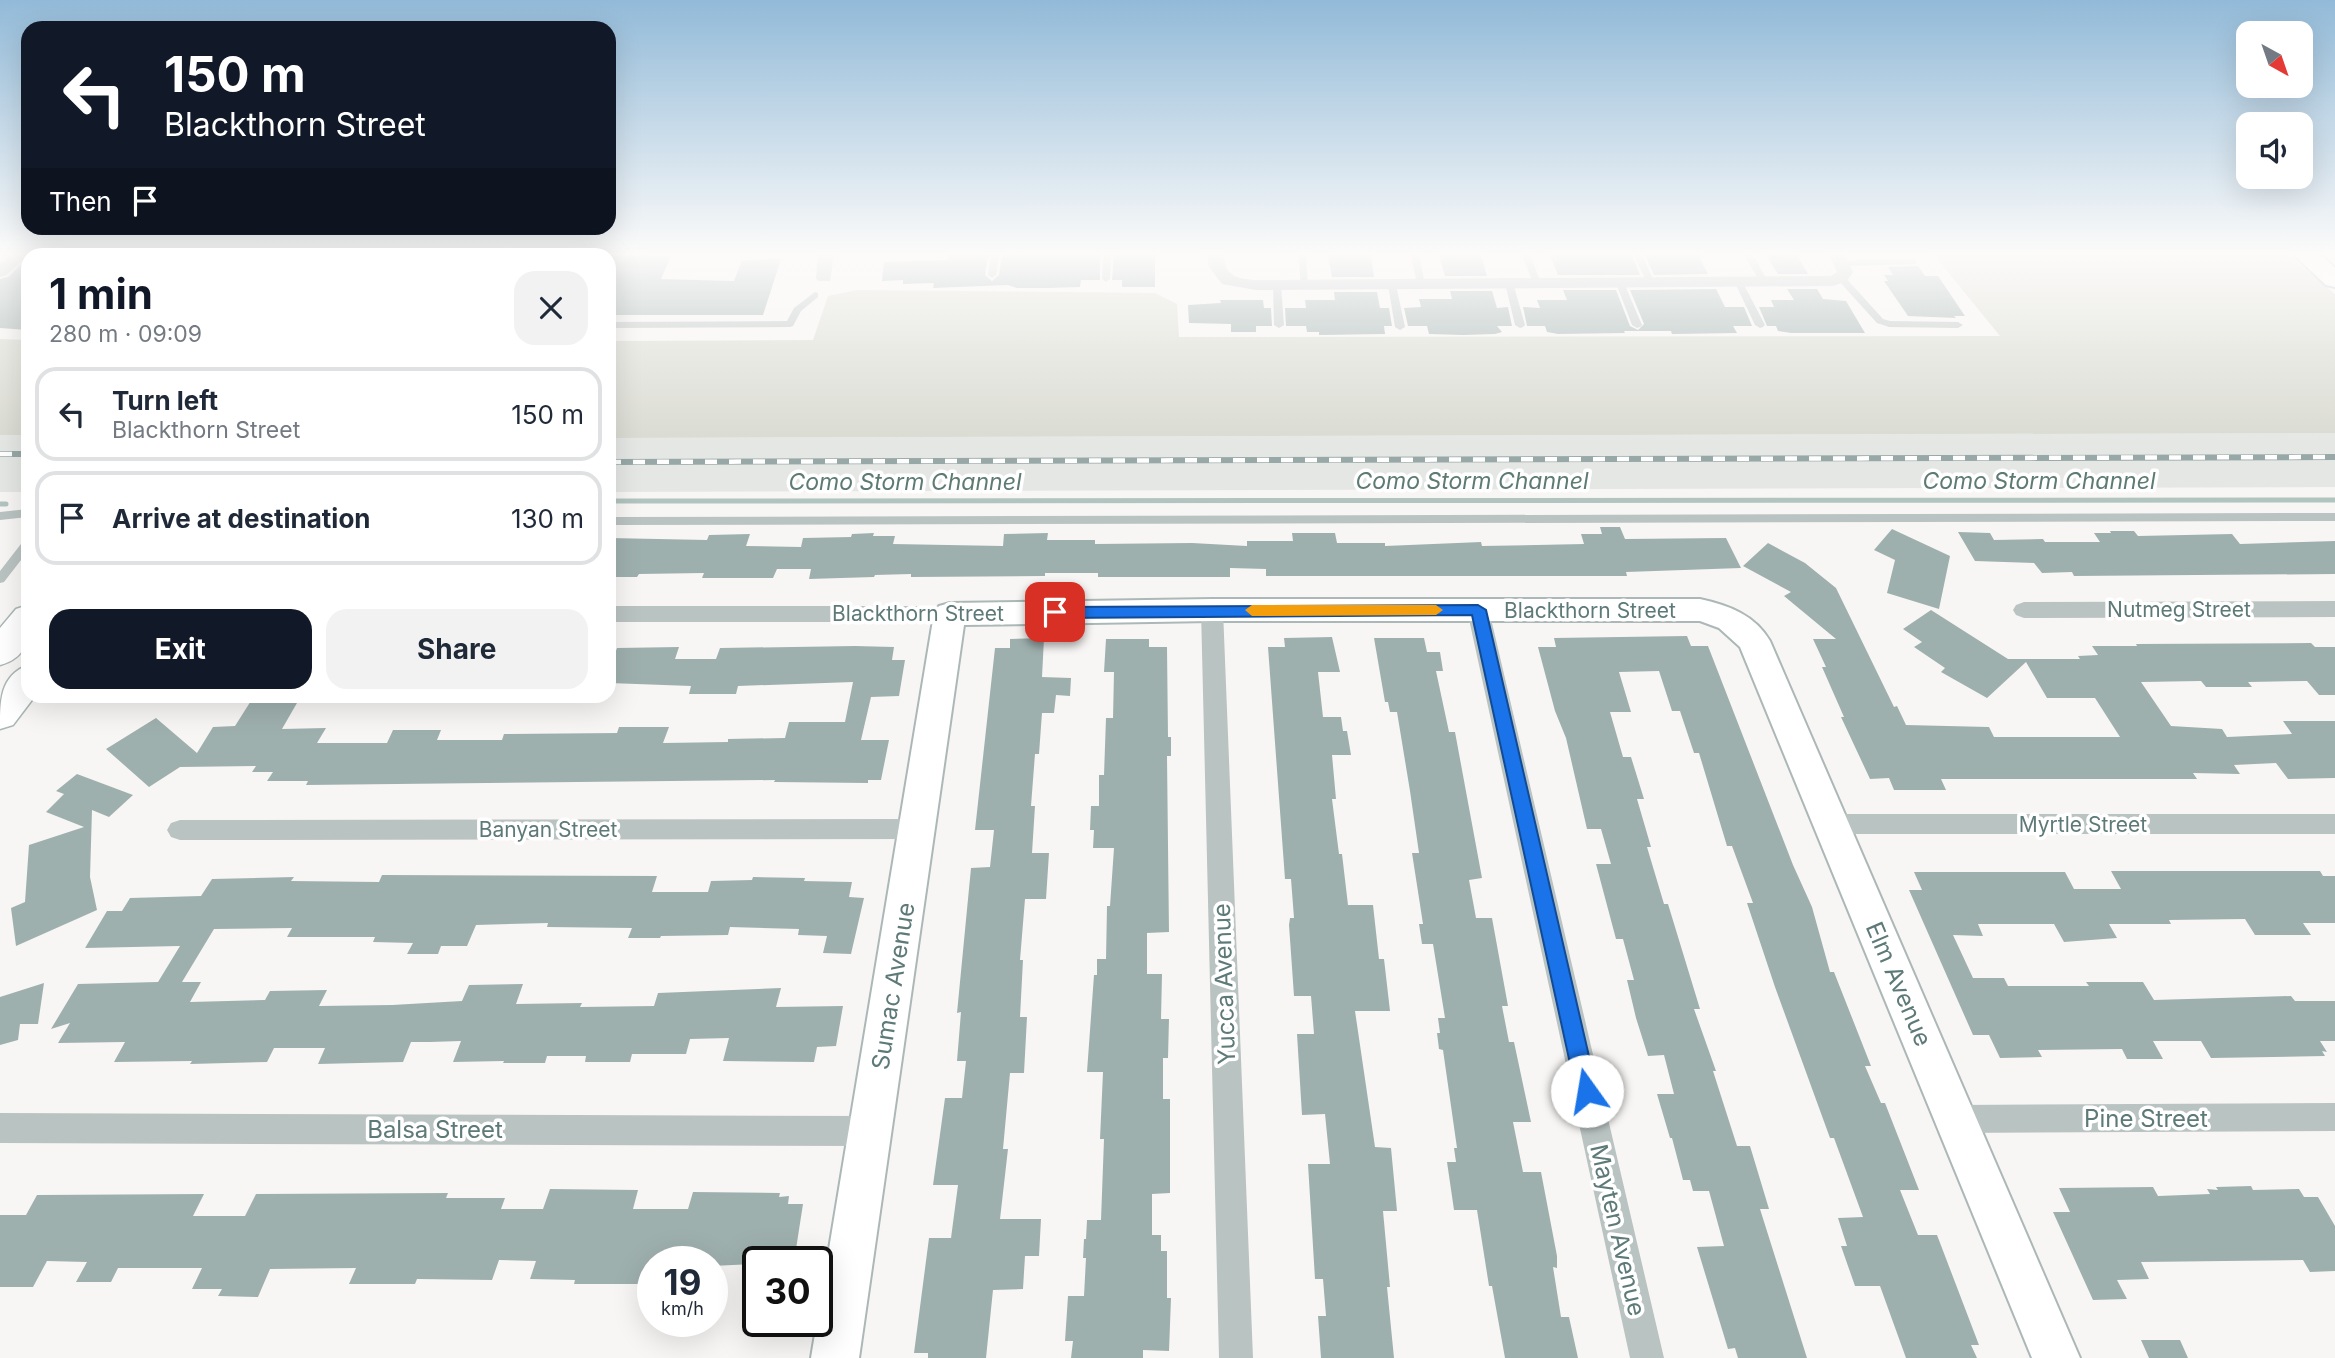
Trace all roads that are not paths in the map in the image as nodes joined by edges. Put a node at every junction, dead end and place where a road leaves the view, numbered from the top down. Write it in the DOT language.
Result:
graph roads {
  1 [pos="793,318"];
  2 [pos="1279,318"];
  3 [pos="1398,318"];
  4 [pos="1518,318"];
  5 [pos="1634,318"];
  6 [pos="1756,318"];
  7 [pos="1878,318"];
  8 [pos="616,325"];
  9 [pos="1279,325"];
  10 [pos="1637,325"];
  11 [pos="1958,325"];
  12 [pos="1520,326"];
  13 [pos="1760,326"];
  14 [pos="1400,327"];
  15 [pos="21,514"];
  16 [pos="0,516"];
  17 [pos="2335,517"];
  18 [pos="616,521"];
  19 [pos="21,552"];
  20 [pos="0,579"];
  21 [pos="2335,609"];
  22 [pos="1212,610"];
  23 [pos="1478,610"];
  24 [pos="2024,610"];
  25 [pos="616,614"];
  26 [pos="950,614"];
  27 [pos="1729,618"];
  28 [pos="21,626"];
  29 [pos="0,652"];
  30 [pos="21,688"];
  31 [pos="0,715"];
  32 [pos="1832,824"];
  33 [pos="2335,824"];
  34 [pos="917,829"];
  35 [pos="180,830"];
  36 [pos="2335,1117"];
  37 [pos="1956,1119"];
  38 [pos="0,1128"];
  39 [pos="870,1130"];
  40 [pos="835,1358"];
  41 [pos="1237,1358"];
  42 [pos="1647,1358"];
  43 [pos="2056,1358"];
  1 -- 8 [label="lane"];
  2 -- 9 [label="lane"];
  3 -- 14 [label="lane"];
  4 -- 12 [label="lane"];
  5 -- 10 [label="lane"];
  6 -- 13 [label="lane"];
  7 -- 11 [label="lane"];
  15 -- 16 [label="lane"];
  17 -- 18 [label="lane"];
  19 -- 20 [label="lane"];
  21 -- 24 [label="street, Nutmeg Street"];
  22 -- 23 [label="street, Blackthorn Street"];
  22 -- 26 [label="street, Blackthorn Street"];
  22 -- 41 [label="street, Yucca Avenue"];
  23 -- 27 [label="street, Blackthorn Street"];
  23 -- 42 [label="street, Mayten Avenue"];
  25 -- 26 [label="street, Blackthorn Street"];
  26 -- 34 [label="street, Sumac Avenue"];
  27 -- 32 [label="street, Elm Avenue"];
  28 -- 29 [label="main road"];
  30 -- 31 [label="main road"];
  32 -- 33 [label="street, Myrtle Street"];
  32 -- 37 [label="street, Elm Avenue"];
  34 -- 35 [label="street, Banyan Street"];
  34 -- 39 [label="street, Sumac Avenue"];
  36 -- 37 [label="street, Pine Street"];
  37 -- 43 [label="street, Elm Avenue"];
  38 -- 39 [label="street, Balsa Street"];
  39 -- 40 [label="street, Sumac Avenue"];
}
